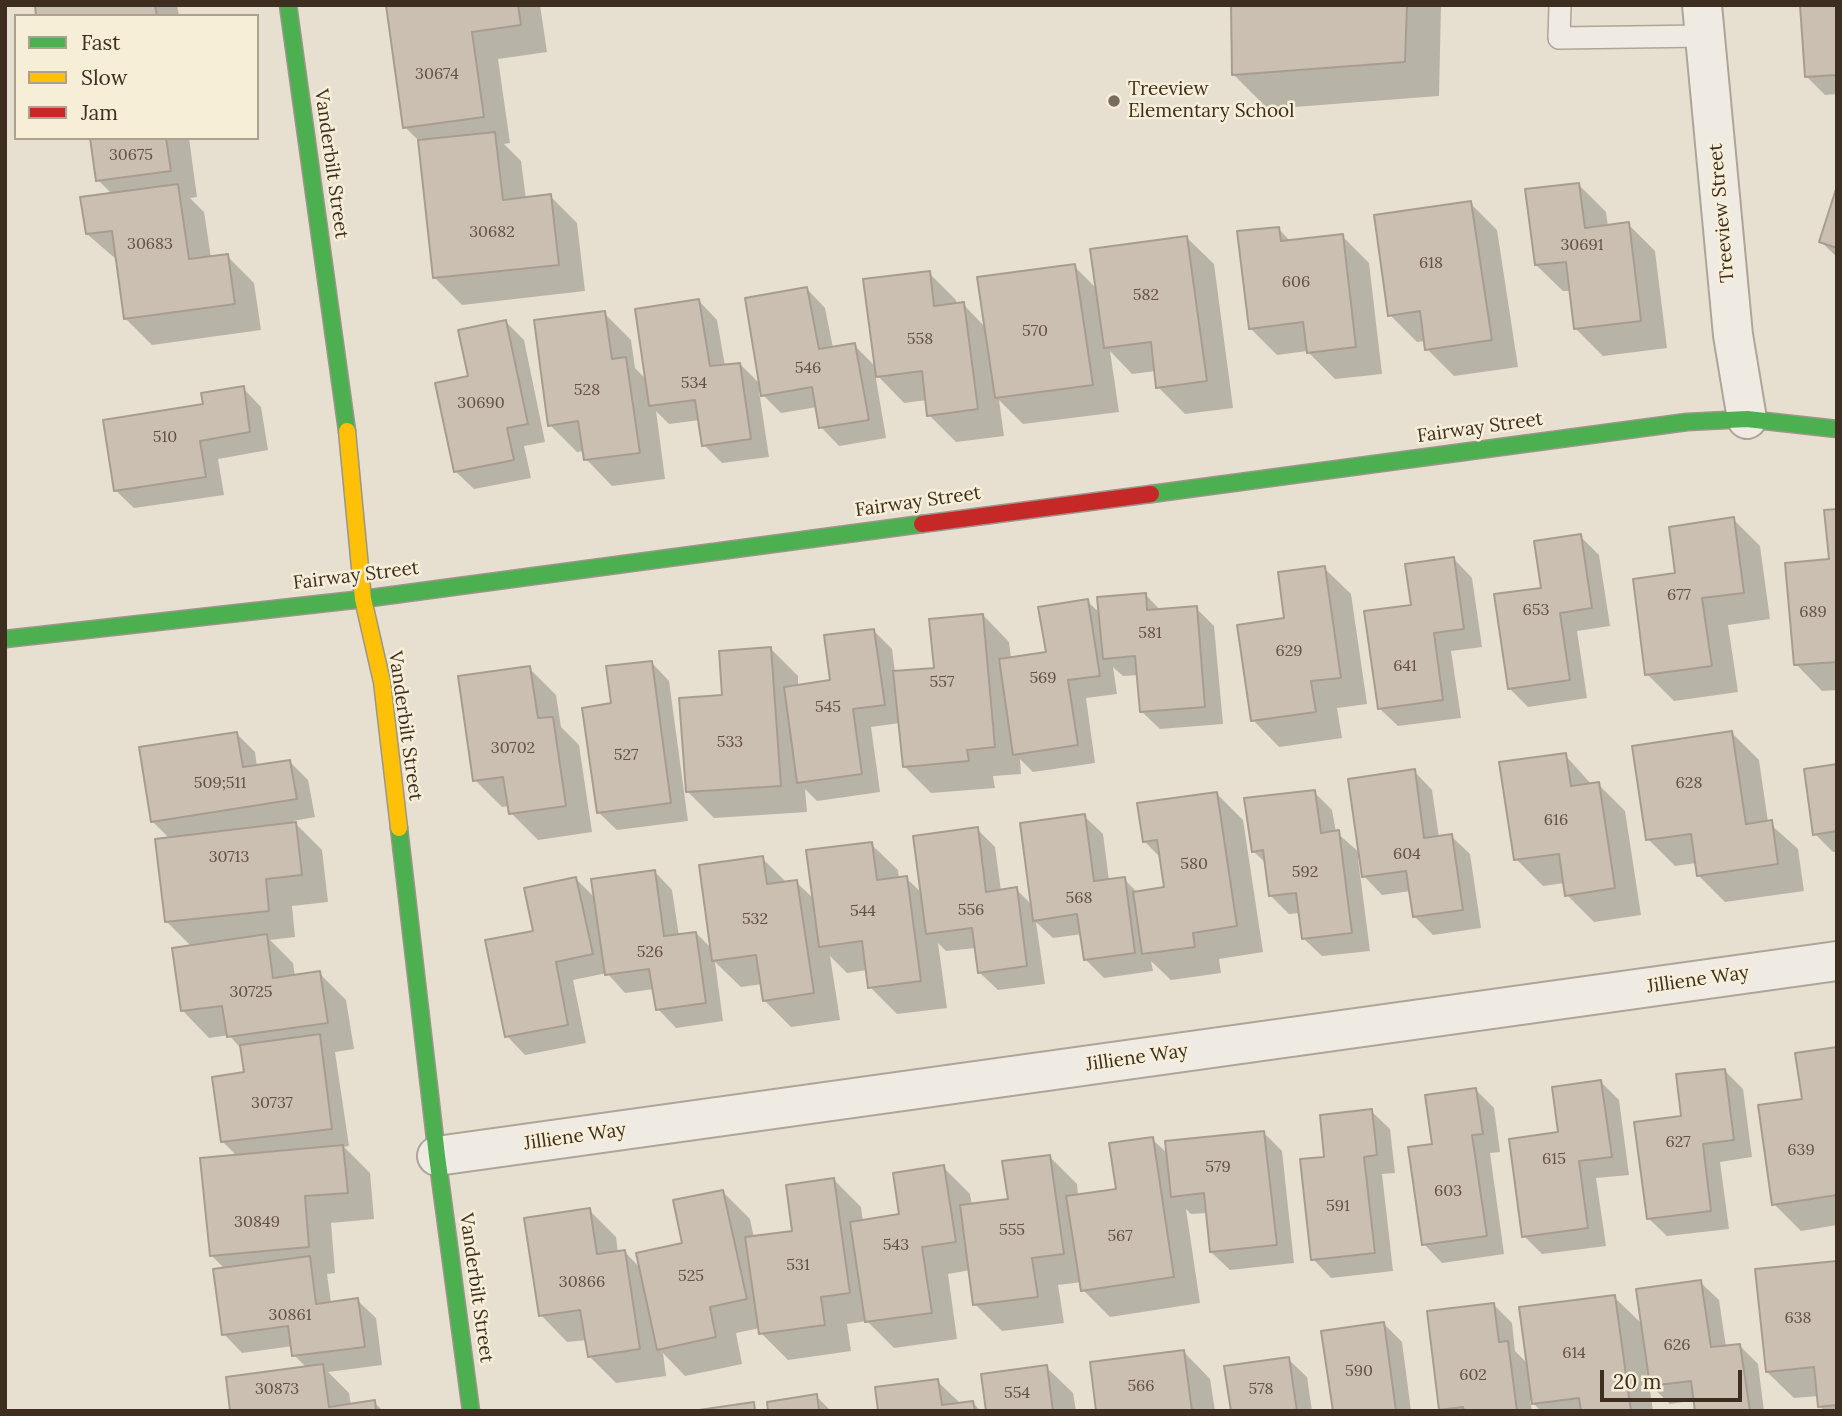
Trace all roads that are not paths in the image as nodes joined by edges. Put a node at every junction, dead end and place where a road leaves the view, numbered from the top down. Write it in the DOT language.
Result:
graph roads {
  1 [pos="288,5"];
  2 [pos="1560,5"];
  3 [pos="1704,20"];
  4 [pos="1747,419"];
  5 [pos="1837,429"];
  6 [pos="363,599"];
  7 [pos="5,639"];
  8 [pos="1837,961"];
  9 [pos="437,1156"];
  10 [pos="471,1411"];
  1 -- 6 [label="street, Vanderbilt Street"];
  2 -- 3 [label="lane"];
  3 -- 4 [label="street, Treeview Street"];
  4 -- 5 [label="street, Fairway Street"];
  4 -- 6 [label="street, Fairway Street"];
  6 -- 7 [label="street, Fairway Street"];
  6 -- 9 [label="street, Vanderbilt Street"];
  8 -- 9 [label="street, Jilliene Way"];
  9 -- 10 [label="street, Vanderbilt Street"];
}
